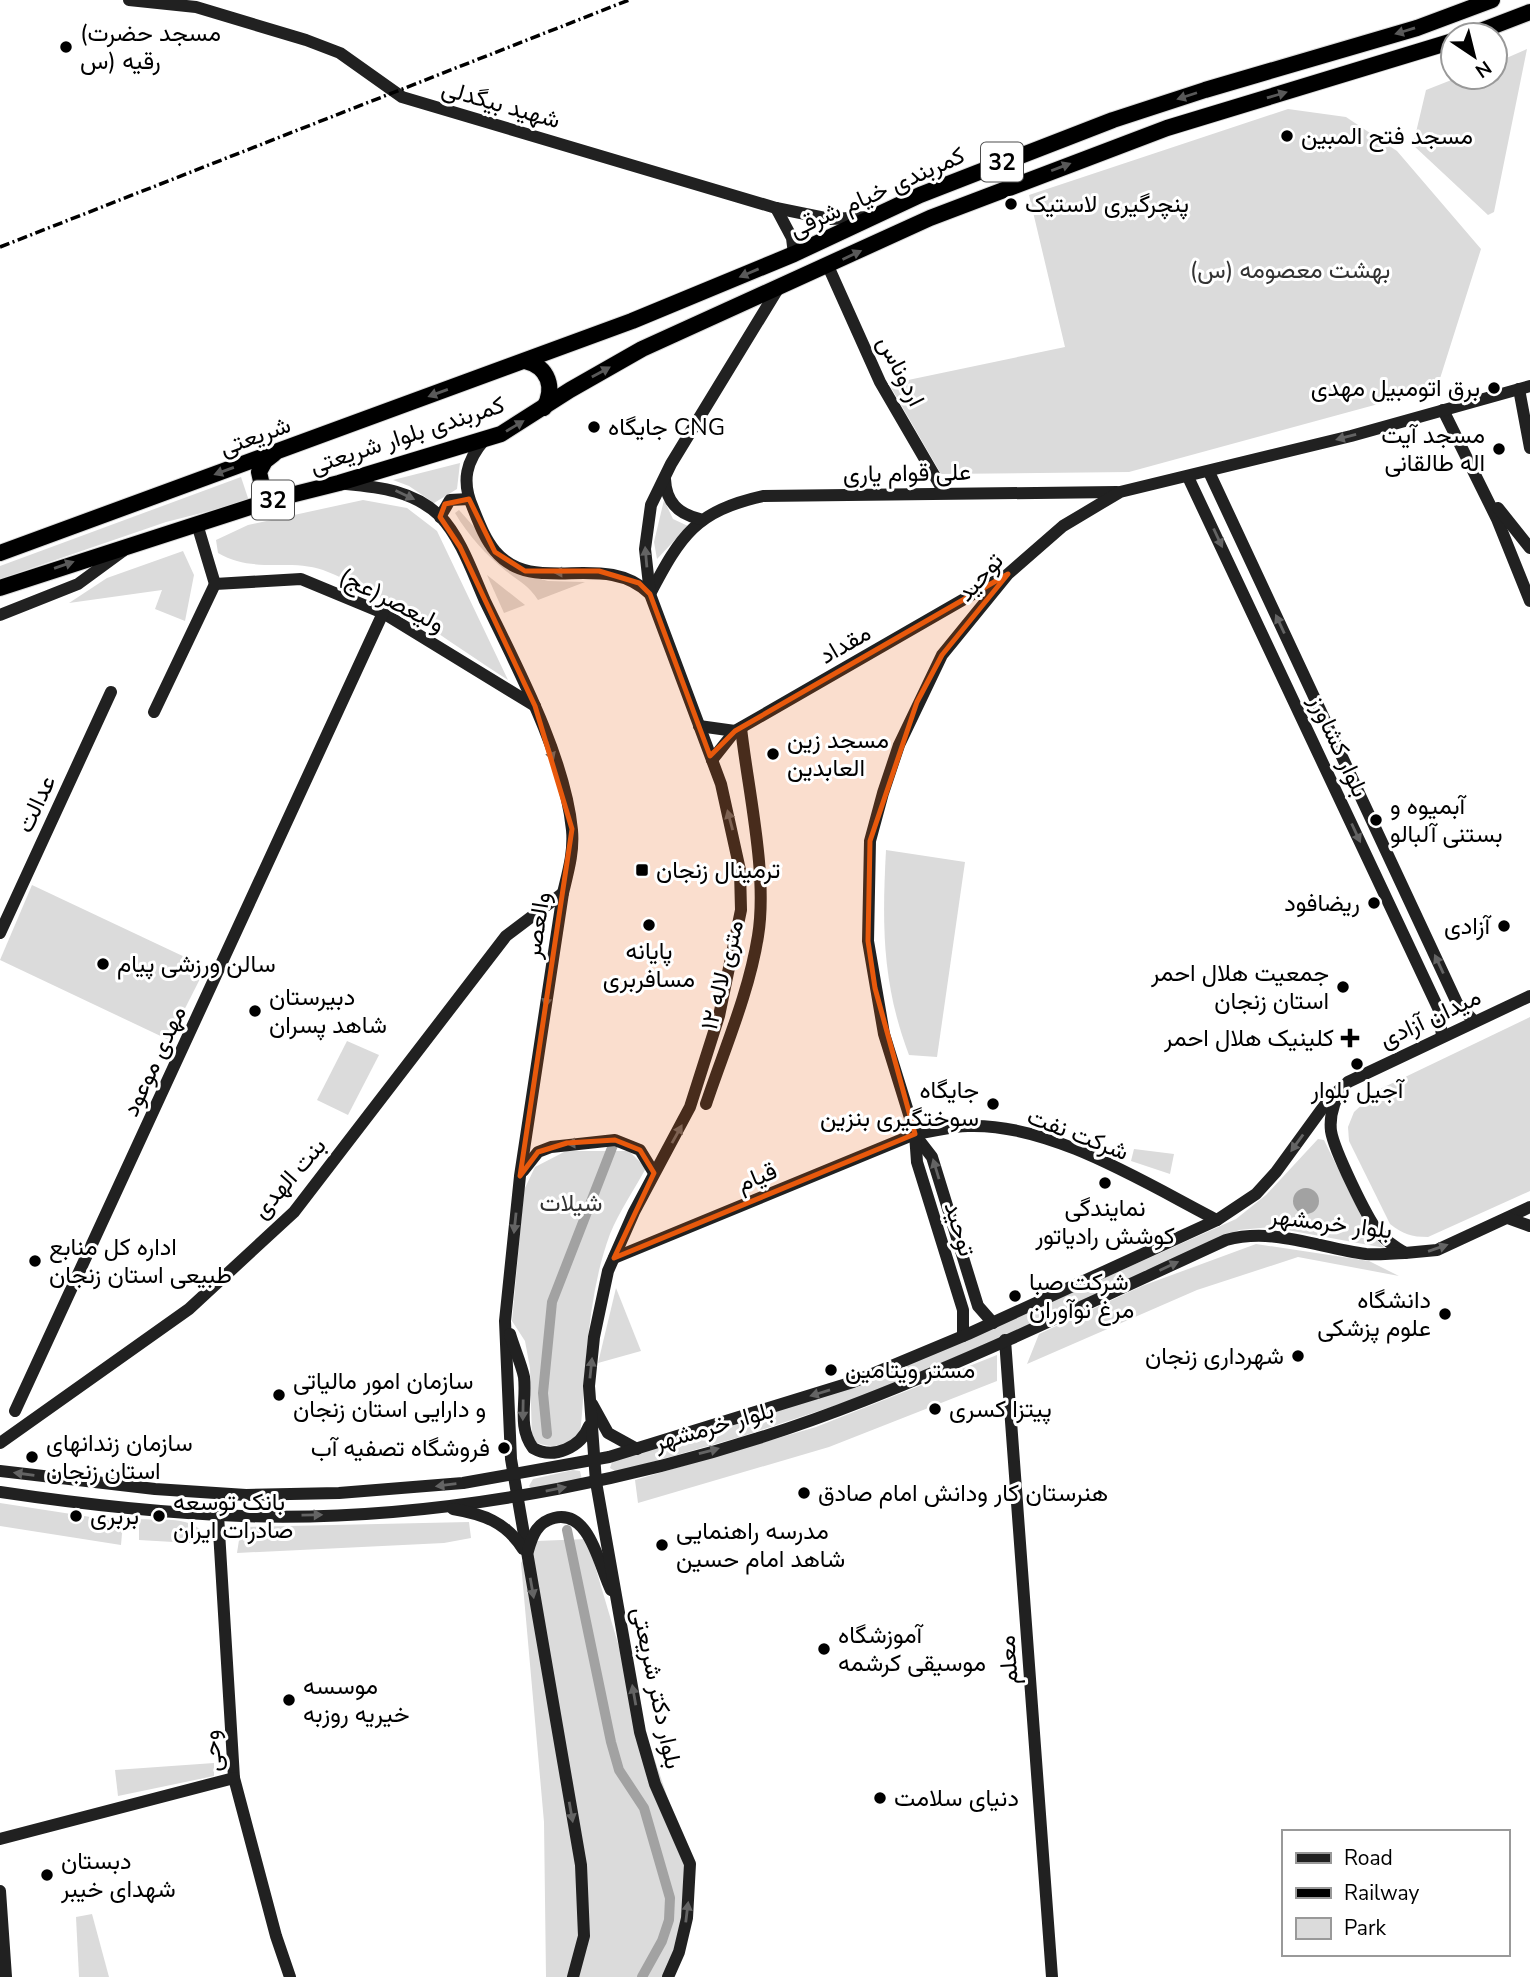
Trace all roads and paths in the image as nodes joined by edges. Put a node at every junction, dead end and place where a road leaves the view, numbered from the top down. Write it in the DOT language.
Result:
graph roads {
  1 [pos="129,0"];
  2 [pos="1492,0"];
  3 [pos="1530,12"];
  4 [pos="1507,21"];
  5 [pos="1439,45"];
  6 [pos="775,208"];
  7 [pos="873,217"];
  8 [pos="794,254"];
  9 [pos="828,265"];
  10 [pos="779,288"];
  11 [pos="525,361"];
  12 [pos="1525,387"];
  13 [pos="544,408"];
  14 [pos="1443,410"];
  15 [pos="485,439"];
  16 [pos="1530,448"];
  17 [pos="279,451"];
  18 [pos="1209,472"];
  19 [pos="664,477"];
  20 [pos="1188,477"];
  21 [pos="339,483"];
  22 [pos="1483,488"];
  23 [pos="944,492"];
  24 [pos="1119,492"];
  25 [pos="1220,495"];
  26 [pos="275,499"];
  27 [pos="469,499"];
  28 [pos="1201,503"];
  29 [pos="440,516"];
  30 [pos="700,519"];
  31 [pos="197,524"];
  32 [pos="132,544"];
  33 [pos="1530,548"];
  34 [pos="0,553"];
  35 [pos="1008,574"];
  36 [pos="215,584"];
  37 [pos="0,588"];
  38 [pos="650,594"];
  39 [pos="1530,600"];
  40 [pos="383,613"];
  41 [pos="0,615"];
  42 [pos="1300,666"];
  43 [pos="1282,674"];
  44 [pos="111,692"];
  45 [pos="535,706"];
  46 [pos="154,712"];
  47 [pos="699,726"];
  48 [pos="738,730"];
  49 [pos="712,760"];
  50 [pos="563,893"];
  51 [pos="0,933"];
  52 [pos="1530,996"];
  53 [pos="1457,1003"];
  54 [pos="1439,1010"];
  55 [pos="1474,1021"];
  56 [pos="1442,1036"];
  57 [pos="1339,1090"];
  58 [pos="706,1104"];
  59 [pos="915,1134"];
  60 [pos="654,1173"];
  61 [pos="520,1176"];
  62 [pos="1530,1207"];
  63 [pos="1508,1218"];
  64 [pos="1217,1220"];
  65 [pos="1530,1226"];
  66 [pos="1405,1253"];
  67 [pos="614,1258"];
  68 [pos="978,1306"];
  69 [pos="962,1310"];
  70 [pos="505,1321"];
  71 [pos="993,1323"];
  72 [pos="963,1336"];
  73 [pos="1005,1340"];
  74 [pos="590,1401"];
  75 [pos="15,1412"];
  76 [pos="591,1421"];
  77 [pos="0,1443"];
  78 [pos="637,1449"];
  79 [pos="594,1461"];
  80 [pos="0,1471"];
  81 [pos="513,1476"];
  82 [pos="596,1482"];
  83 [pos="0,1492"];
  84 [pos="517,1497"];
  85 [pos="437,1506"];
  86 [pos="218,1515"];
  87 [pos="526,1555"];
  88 [pos="617,1603"];
  89 [pos="234,1778"];
  90 [pos="0,1839"];
  91 [pos="0,1891"];
  92 [pos="6,1977"];
  93 [pos="290,1977"];
  94 [pos="573,1977"];
  95 [pos="668,1977"];
  96 [pos="1052,1977"];
  1 -- 6 [label="main road, شهید بیگدلی"];
  2 -- 7 [label="highway, کمربندی خیام شرقی / 32, one-way"];
  3 -- 4 [label="highway"];
  9 -- 5 [label="highway, کمربندی خیام شرقی / 32, one-way"];
  6 -- 7 [label="main road, شهید بیگدلی"];
  6 -- 8 [label="main road"];
  7 -- 8 [label="highway, کمربندی خیام شرقی / 32"];
  8 -- 11 [label="highway, کمربندی خیام شرقی / 32, one-way"];
  9 -- 10 [label="highway, کمربندی خیام شرقی / 32"];
  9 -- 23 [label="main road, اردوناس"];
  13 -- 10 [label="highway, کمربندی خیام شرقی / 32, one-way"];
  10 -- 19 [label="main road, بلوار دکتر شریعتی"];
  11 -- 13 [label="highway"];
  11 -- 17 [label="highway, شریعتی / 32, one-way"];
  12 -- 14 [label="main road, توحید"];
  12 -- 16 [label="main road"];
  15 -- 13 [label="highway, کمربندی بلوار شریعتی / 32, one-way"];
  14 -- 18 [label="main road, توحید, one-way"];
  14 -- 22 [label="main road"];
  15 -- 21 [label="highway, کمربندی بلوار شریعتی / 32"];
  15 -- 27 [label="main road"];
  17 -- 26 [label="highway"];
  17 -- 34 [label="highway, شریعتی / 32, one-way"];
  18 -- 20 [label="main road, توحید"];
  18 -- 25 [label="main road, بلوار کشاورز"];
  19 -- 30 [label="main road"];
  38 -- 19 [label="main road, بلوار دکتر شریعتی, one-way"];
  20 -- 24 [label="main road, توحید"];
  20 -- 28 [label="main road, بلوار کشاورز"];
  21 -- 26 [label="highway, کمربندی بلوار شریعتی / 32"];
  21 -- 29 [label="main road, والعصر, one-way"];
  22 -- 33 [label="main road"];
  22 -- 39 [label="main road"];
  23 -- 24 [label="main road, علی قوام یاری"];
  23 -- 30 [label="main road, علی قوام یاری"];
  24 -- 35 [label="main road, توحید"];
  25 -- 28 [label="main road"];
  42 -- 25 [label="main road, بلوار کشاورز, one-way"];
  26 -- 31 [label="highway, کمربندی بلوار شریعتی / 32"];
  27 -- 29 [label="main road"];
  38 -- 27 [label="main road, one-way"];
  28 -- 43 [label="main road, بلوار کشاورز, one-way"];
  29 -- 45 [label="main road, والعصر"];
  30 -- 38 [label="main road"];
  31 -- 32 [label="highway, کمربندی بلوار شریعتی / 32"];
  31 -- 36 [label="main road"];
  37 -- 32 [label="highway, کمربندی بلوار شریعتی / 32, one-way"];
  32 -- 41 [label="main road"];
  35 -- 48 [label="main road, مقداد"];
  35 -- 59 [label="main road, توحید"];
  36 -- 40 [label="main road, ولیعصر(عج)"];
  36 -- 46 [label="main road"];
  38 -- 47 [label="main road, بلوار دکتر شریعتی"];
  40 -- 45 [label="main road, ولیعصر(عج)"];
  40 -- 75 [label="main road, مهدی موعود"];
  42 -- 43 [label="main road"];
  53 -- 42 [label="main road, بلوار کشاورز, one-way"];
  43 -- 54 [label="main road, بلوار کشاورز, one-way"];
  44 -- 51 [label="main road, عدالت"];
  45 -- 50 [label="main road, والعصر, one-way"];
  47 -- 48 [label="main road"];
  47 -- 49 [label="main road, بلوار دکتر شریعتی"];
  48 -- 49 [label="main road, مقداد"];
  48 -- 58 [label="main road, ۱۲ متری لاله"];
  60 -- 49 [label="main road, بلوار دکتر شریعتی, one-way"];
  50 -- 61 [label="main road, والعصر, one-way"];
  50 -- 77 [label="main road, بنت الهدی"];
  52 -- 55 [label="main road, میدان آزادی"];
  53 -- 54 [label="main road"];
  53 -- 55 [label="main road, بلوار کشاورز"];
  54 -- 56 [label="main road, بلوار کشاورز"];
  55 -- 56 [label="main road, میدان آزادی"];
  56 -- 57 [label="main road, میدان آزادی"];
  57 -- 64 [label="main road, بلوار خرمشهر, one-way"];
  57 -- 66 [label="main road"];
  59 -- 64 [label="main road, شرکت نفت"];
  59 -- 67 [label="main road, قیام"];
  68 -- 59 [label="main road, توحید, one-way"];
  59 -- 69 [label="main road, توحید"];
  60 -- 61 [label="main road, one-way"];
  60 -- 67 [label="main road, بلوار دکتر شریعتی"];
  61 -- 70 [label="main road, والعصر, one-way"];
  62 -- 63 [label="main road"];
  63 -- 65 [label="main road"];
  66 -- 63 [label="main road, one-way"];
  64 -- 71 [label="main road, بلوار خرمشهر"];
  73 -- 66 [label="main road, بلوار خرمشهر, one-way"];
  74 -- 67 [label="main road, بلوار دکتر شریعتی, one-way"];
  68 -- 69 [label="main road"];
  68 -- 71 [label="main road, توحید"];
  69 -- 72 [label="main road, توحید"];
  70 -- 76 [label="main road, one-way"];
  70 -- 81 [label="main road, والعصر"];
  71 -- 72 [label="main road, بلوار خرمشهر"];
  72 -- 78 [label="main road, بلوار خرمشهر, one-way"];
  82 -- 73 [label="main road, بلوار خرمشهر, one-way"];
  73 -- 96 [label="main road, معلم"];
  74 -- 76 [label="main road, بلوار دکتر شریعتی"];
  74 -- 78 [label="main road"];
  76 -- 79 [label="main road, بلوار دکتر شریعتی"];
  78 -- 79 [label="main road, بلوار خرمشهر"];
  79 -- 81 [label="main road, بلوار خرمشهر"];
  79 -- 82 [label="main road, بلوار دکتر شریعتی"];
  81 -- 80 [label="main road, بلوار خرمشهر, one-way"];
  81 -- 84 [label="main road"];
  84 -- 82 [label="main road, بلوار خرمشهر, one-way"];
  82 -- 88 [label="main road, بلوار دکتر شریعتی"];
  83 -- 86 [label="main road, بلوار خرمشهر"];
  84 -- 85 [label="main road, بلوار خرمشهر"];
  84 -- 87 [label="main road"];
  86 -- 85 [label="main road, بلوار خرمشهر, one-way"];
  85 -- 87 [label="main road"];
  86 -- 89 [label="main road, وحی"];
  87 -- 88 [label="main road"];
  87 -- 94 [label="main road, one-way"];
  95 -- 88 [label="main road, بلوار دکتر شریعتی, one-way"];
  89 -- 90 [label="main road"];
  89 -- 93 [label="main road, وحی"];
  91 -- 92 [label="main road"];
}
